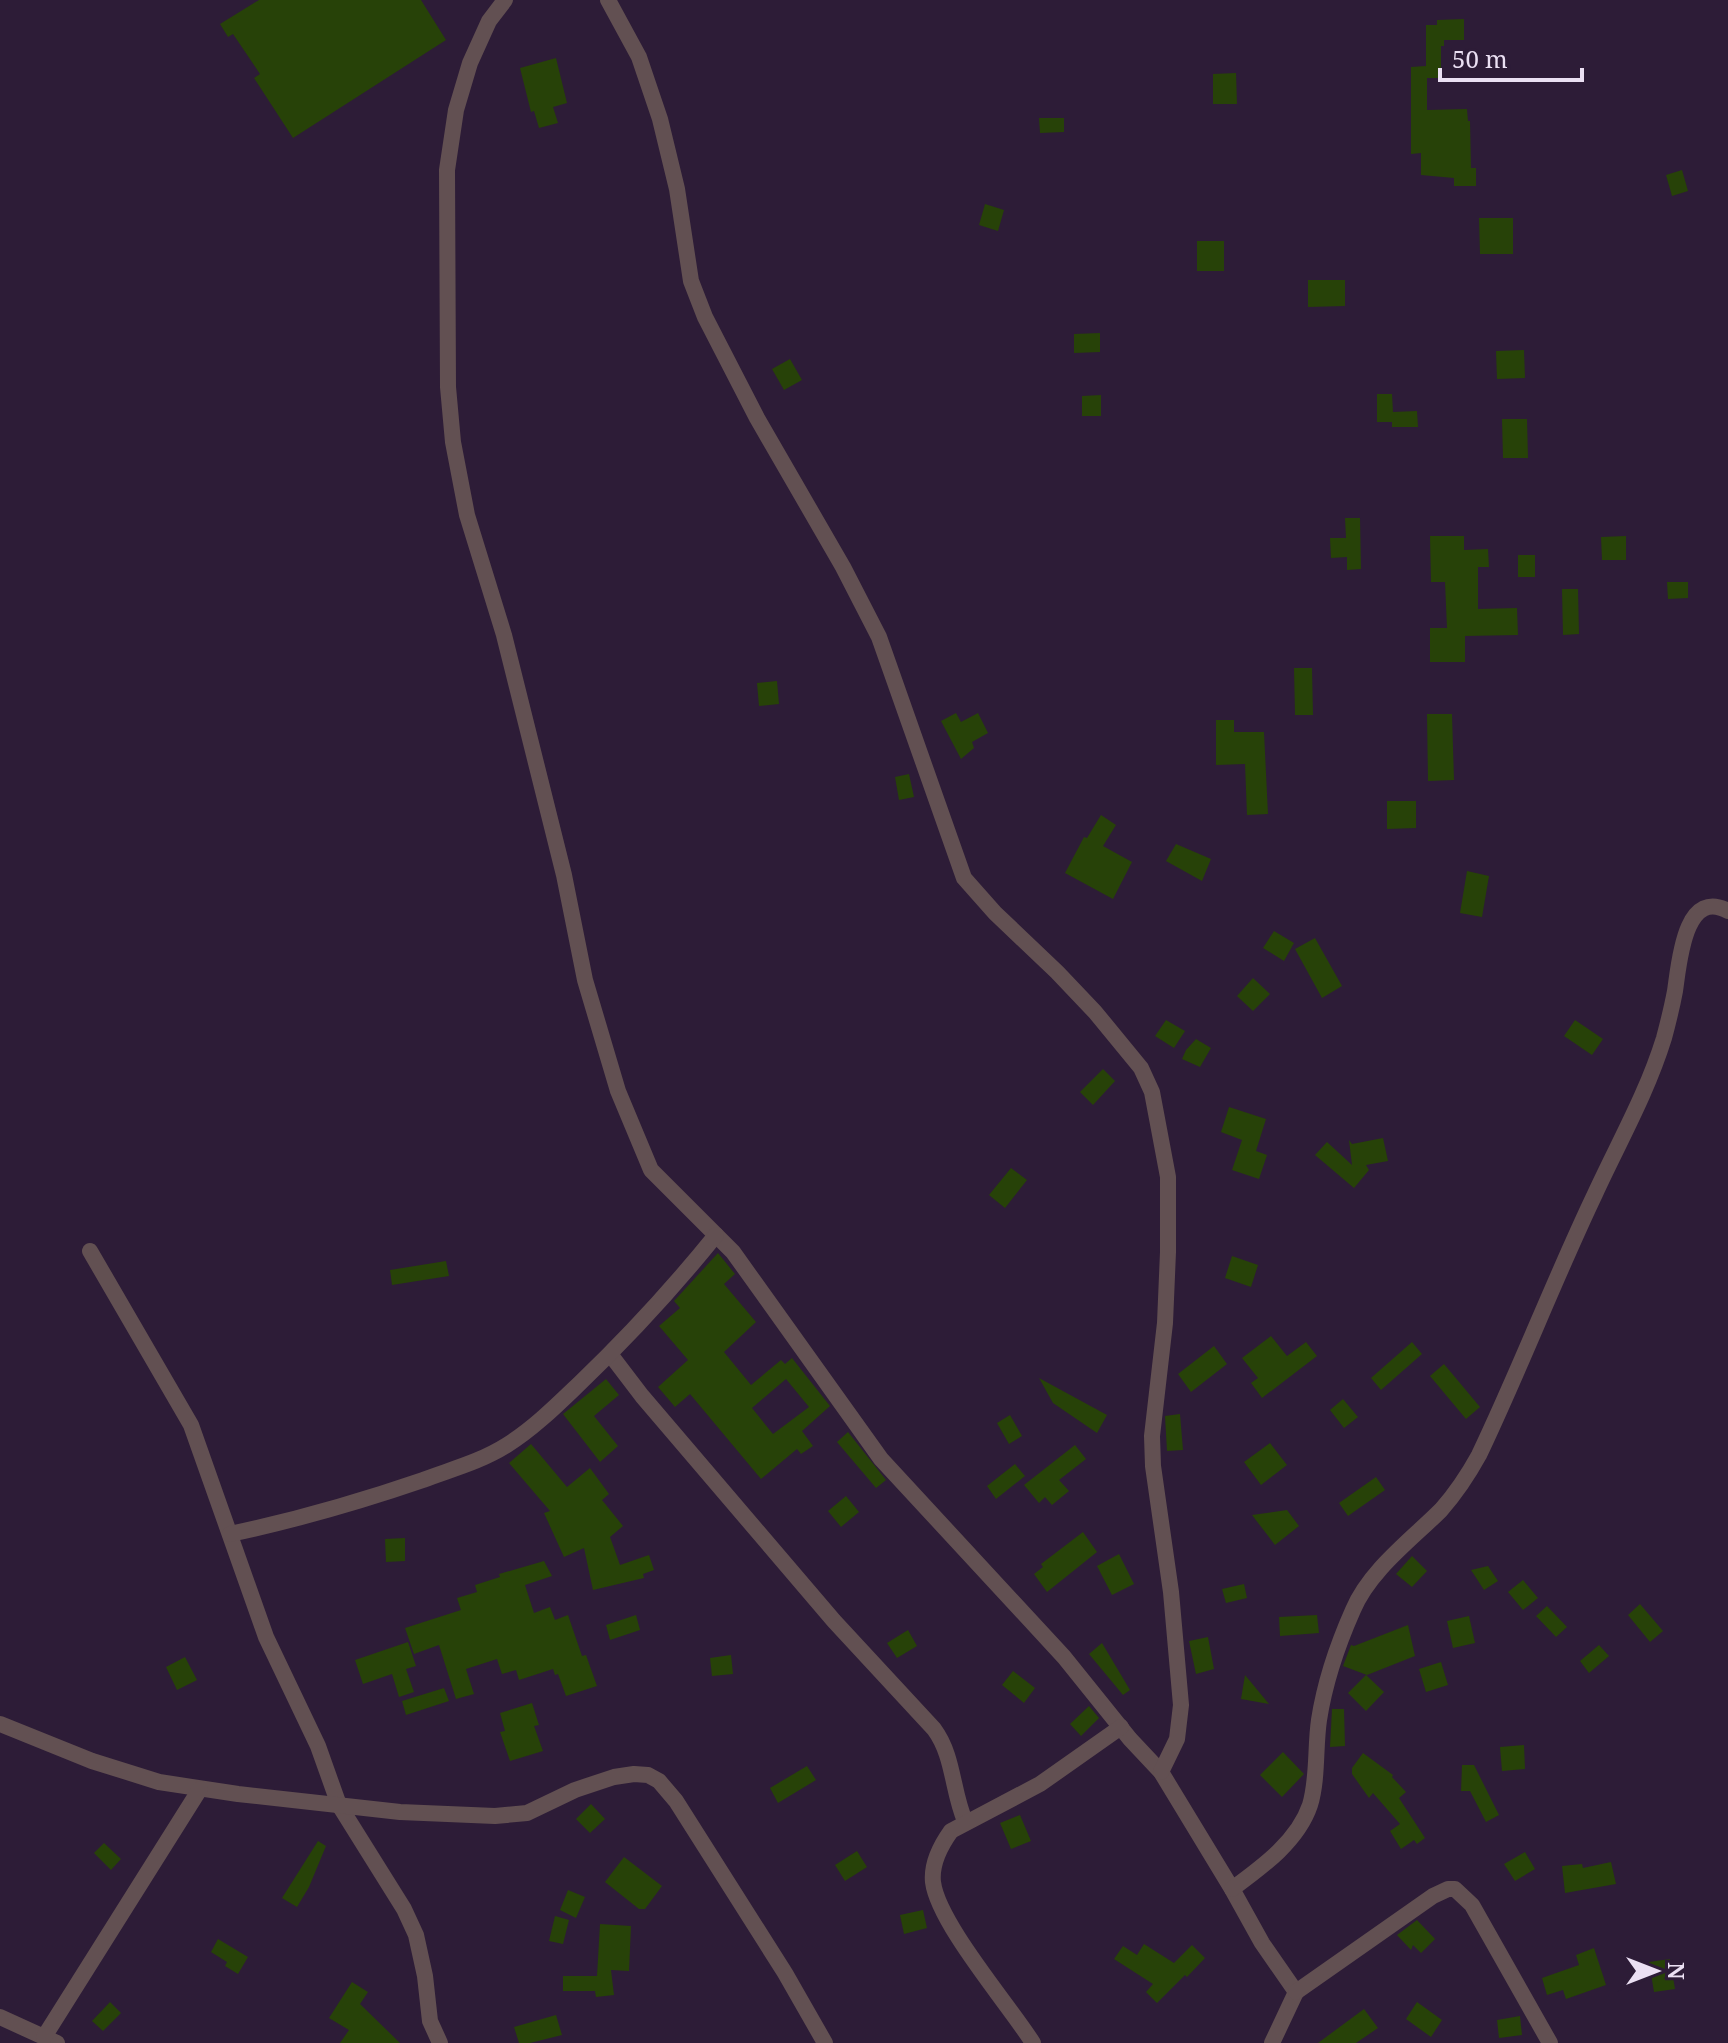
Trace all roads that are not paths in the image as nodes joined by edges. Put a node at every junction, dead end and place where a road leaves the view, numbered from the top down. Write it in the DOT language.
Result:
graph roads {
  1 [pos="505,0"];
  2 [pos="608,0"];
  3 [pos="1728,911"];
  4 [pos="716,1235"];
  5 [pos="90,1251"];
  6 [pos="610,1354"];
  7 [pos="230,1534"];
  8 [pos="0,1724"];
  9 [pos="1121,1727"];
  10 [pos="1161,1772"];
  11 [pos="200,1789"];
  12 [pos="339,1805"];
  13 [pos="965,1821"];
  14 [pos="1232,1889"];
  15 [pos="1296,1992"];
  16 [pos="0,2017"];
  17 [pos="50,2040"];
  18 [pos="440,2043"];
  19 [pos="825,2043"];
  20 [pos="1033,2043"];
  21 [pos="1272,2043"];
  22 [pos="1550,2043"];
  1 -- 4 [label="street"];
  2 -- 10 [label="street"];
  3 -- 14 [label="street"];
  4 -- 6 [label="street"];
  4 -- 9 [label="street"];
  5 -- 7 [label="street"];
  6 -- 7 [label="street"];
  6 -- 13 [label="street"];
  7 -- 12 [label="street"];
  8 -- 11 [label="street"];
  9 -- 10 [label="street"];
  9 -- 13 [label="street"];
  10 -- 14 [label="street"];
  11 -- 12 [label="street"];
  11 -- 17 [label="street"];
  12 -- 18 [label="street"];
  12 -- 19 [label="street"];
  13 -- 20 [label="street"];
  14 -- 15 [label="street"];
  15 -- 21 [label="street"];
  15 -- 22 [label="street"];
  16 -- 17 [label="street"];
}
